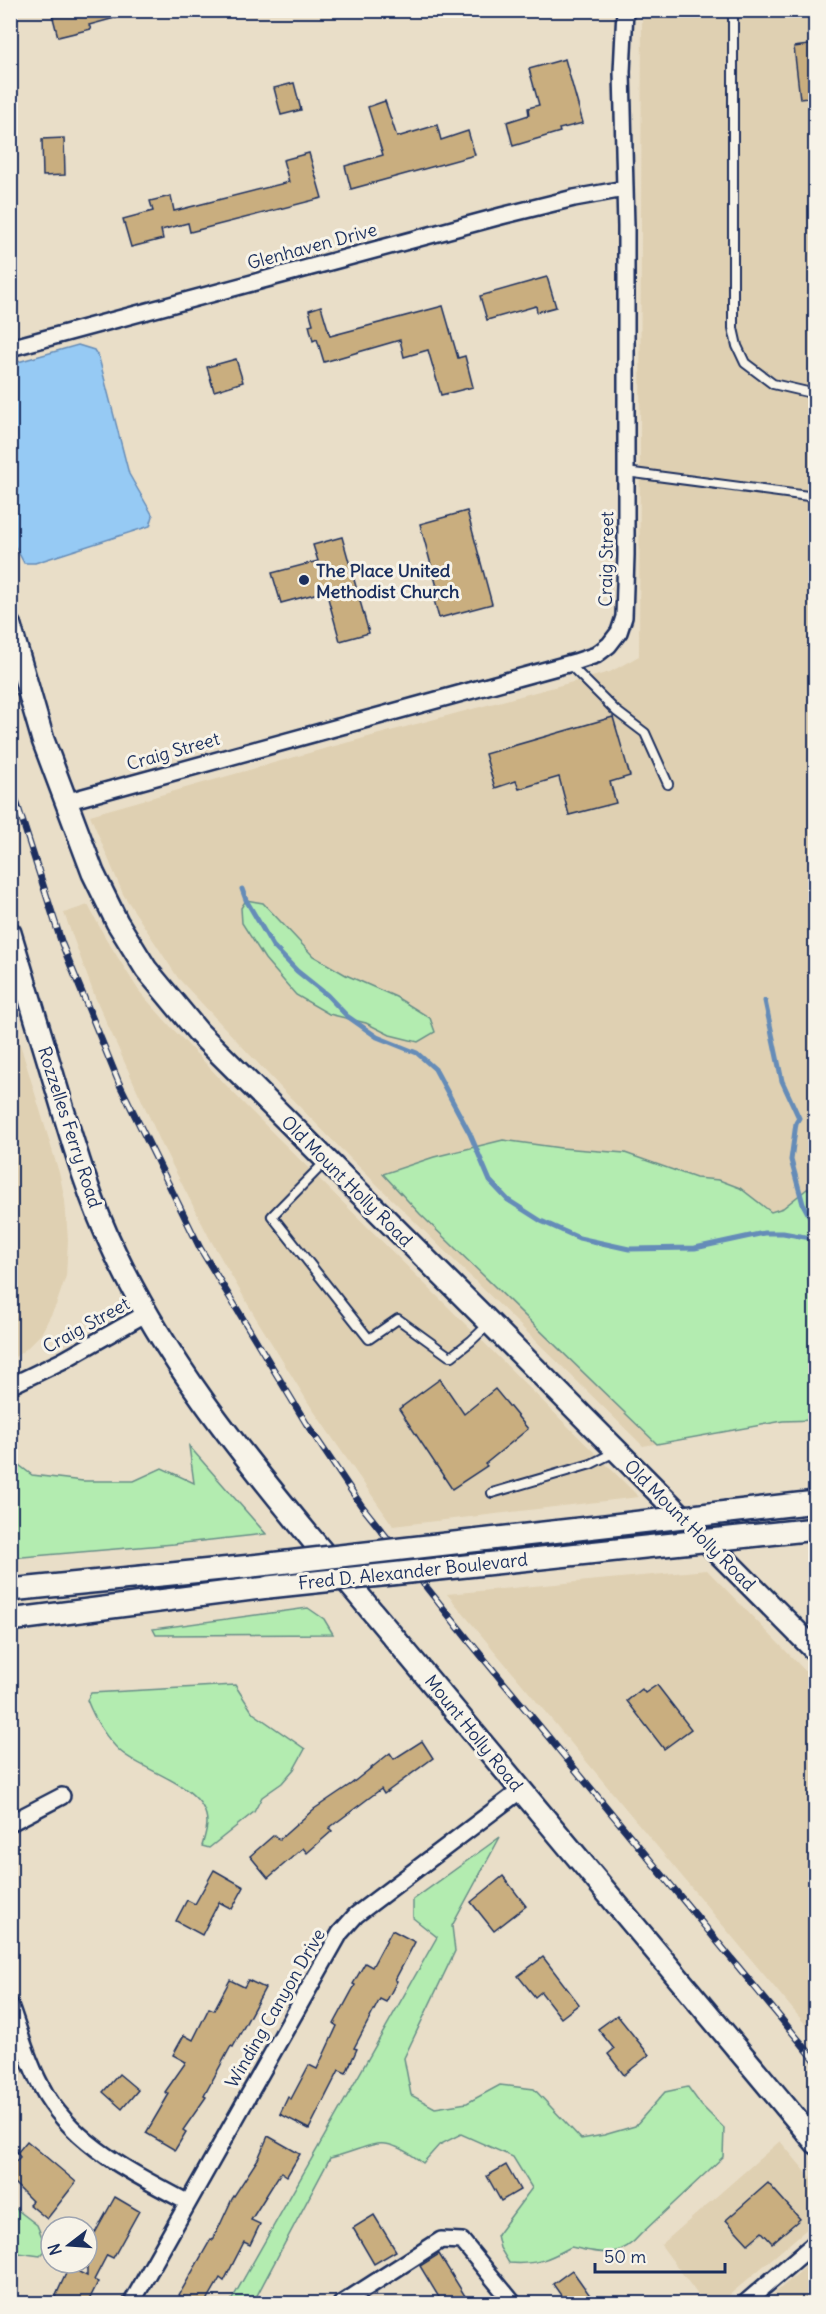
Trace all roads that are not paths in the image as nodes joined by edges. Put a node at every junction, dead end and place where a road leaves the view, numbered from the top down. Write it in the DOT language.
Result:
graph roads {
  1 [pos="625,10"];
  2 [pos="733,10"];
  3 [pos="624,189"];
  4 [pos="10,348"];
  5 [pos="816,394"];
  6 [pos="626,472"];
  7 [pos="816,497"];
  8 [pos="10,626"];
  9 [pos="569,664"];
  10 [pos="668,784"];
  11 [pos="65,802"];
  12 [pos="10,933"];
  13 [pos="326,1161"];
  14 [pos="147,1313"];
  15 [pos="490,1323"];
  16 [pos="10,1386"];
  17 [pos="616,1451"];
  18 [pos="492,1493"];
  19 [pos="816,1502"];
  20 [pos="816,1529"];
  21 [pos="10,1590"];
  22 [pos="10,1620"];
  23 [pos="816,1651"];
  24 [pos="521,1790"];
  25 [pos="62,1796"];
  26 [pos="10,1823"];
  27 [pos="10,2005"];
  28 [pos="816,2143"];
  29 [pos="187,2202"];
  30 [pos="816,2242"];
  31 [pos="131,2304"];
  32 [pos="341,2304"];
  33 [pos="514,2304"];
  34 [pos="744,2304"];
  1 -- 3 [label="street, Craig Street"];
  2 -- 5 [label="lane"];
  3 -- 4 [label="street, Glenhaven Drive"];
  3 -- 6 [label="street, Craig Street"];
  6 -- 7 [label="lane"];
  6 -- 9 [label="street, Craig Street"];
  8 -- 11 [label="street, Old Mount Holly Road"];
  9 -- 10 [label="lane"];
  9 -- 11 [label="street, Craig Street"];
  11 -- 13 [label="street, Old Mount Holly Road"];
  12 -- 14 [label="street, Rozzelles Ferry Road"];
  13 -- 15 [label="street, Old Mount Holly Road"];
  13 -- 15 [label="lane"];
  14 -- 16 [label="street, Craig Street"];
  14 -- 24 [label="street, Mount Holly Road"];
  15 -- 17 [label="street, Old Mount Holly Road"];
  17 -- 18 [label="lane"];
  17 -- 23 [label="street, Old Mount Holly Road"];
  19 -- 21 [label="street, Fred D. Alexander Boulevard, bridge"];
  20 -- 22 [label="street, Fred D. Alexander Boulevard, bridge"];
  24 -- 28 [label="street, Mount Holly Road"];
  24 -- 29 [label="street, Winding Canyon Drive"];
  25 -- 26 [label="street"];
  27 -- 29 [label="street"];
  29 -- 31 [label="street, Winding Canyon Drive"];
  30 -- 34 [label="street"];
  32 -- 33 [label="street"];
}
